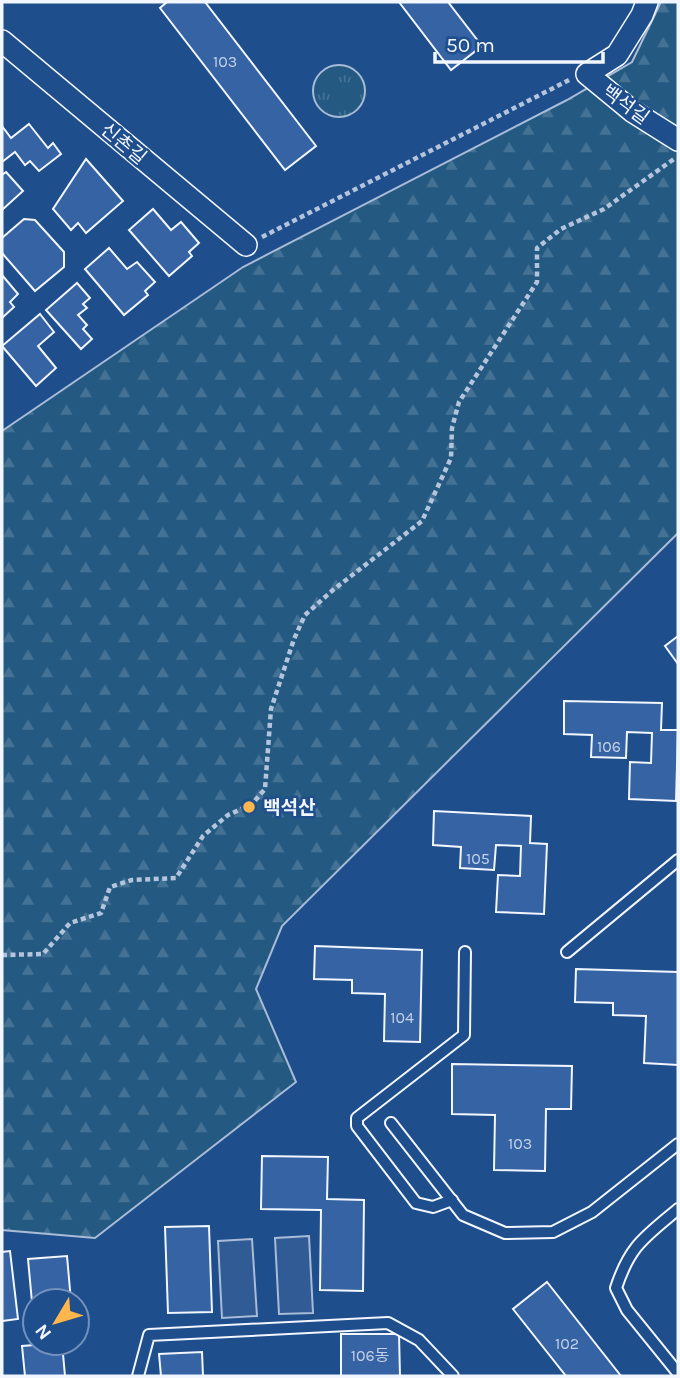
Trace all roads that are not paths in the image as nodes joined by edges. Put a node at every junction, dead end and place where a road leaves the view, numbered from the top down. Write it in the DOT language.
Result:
graph roads {
  1 [pos="647,2"];
  2 [pos="3,44"];
  3 [pos="678,140"];
  4 [pos="246,245"];
  5 [pos="678,860"];
  6 [pos="464,952"];
  7 [pos="567,952"];
  8 [pos="391,1123"];
  9 [pos="678,1144"];
  10 [pos="452,1200"];
  11 [pos="678,1209"];
  12 [pos="678,1373"];
  13 [pos="138,1376"];
  14 [pos="453,1376"];
  1 -- 3 [label="street, 백석길"];
  2 -- 4 [label="street, 신촌길"];
  5 -- 7 [label="lane"];
  6 -- 10 [label="lane"];
  8 -- 10 [label="lane"];
  9 -- 10 [label="lane"];
  11 -- 12 [label="lane"];
  13 -- 14 [label="lane"];
}
